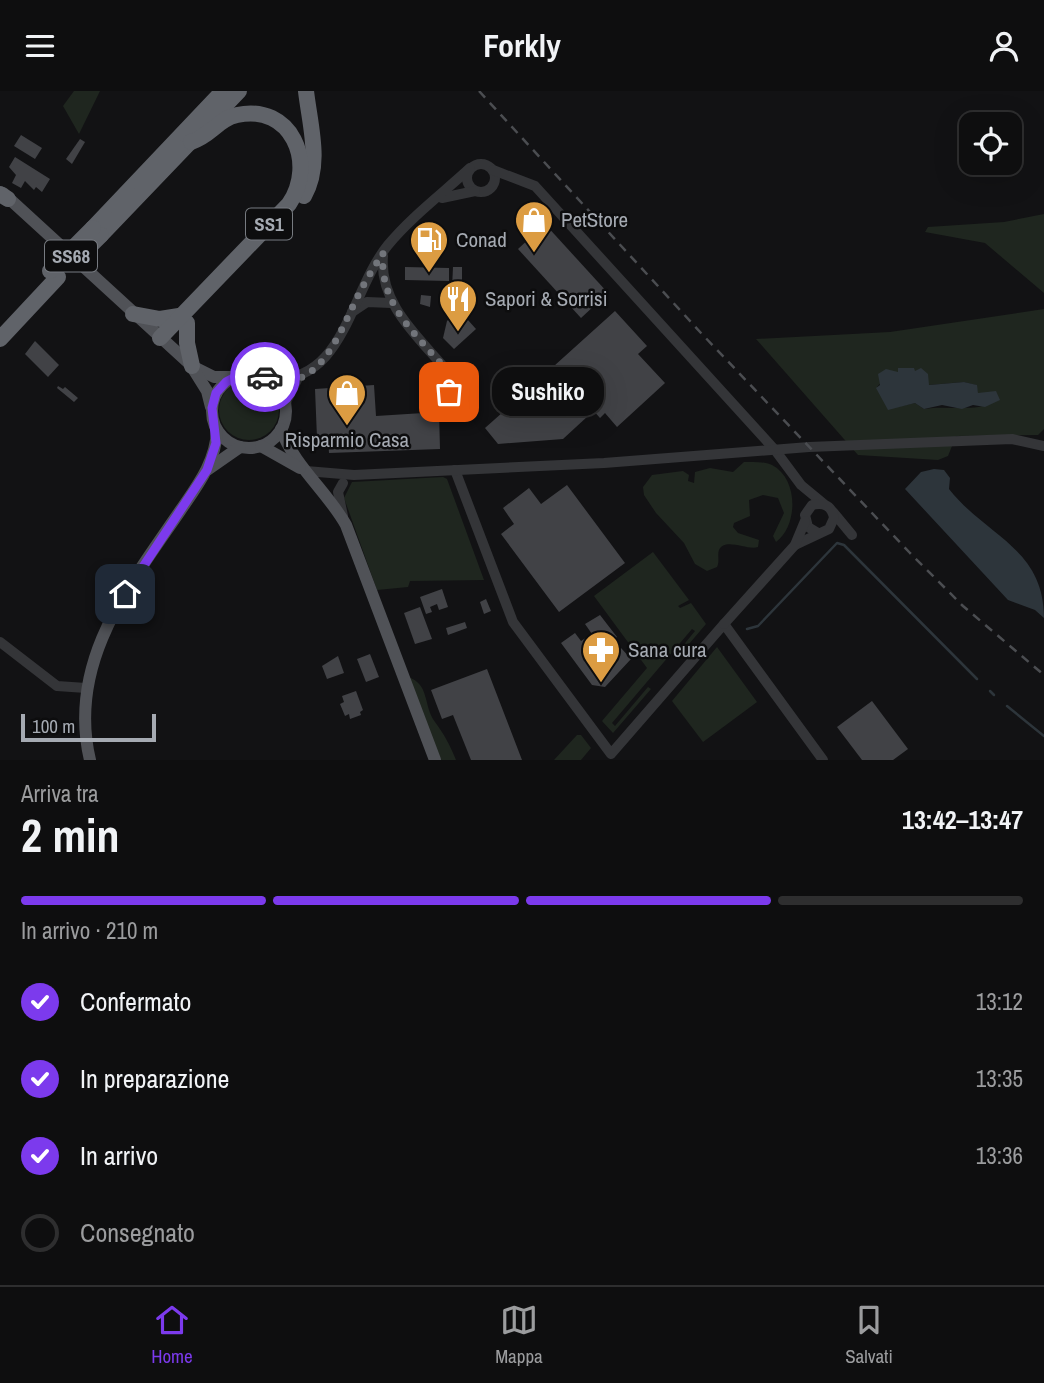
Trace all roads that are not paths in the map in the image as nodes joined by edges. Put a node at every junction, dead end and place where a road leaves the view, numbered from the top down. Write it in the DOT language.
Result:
graph roads {
  1 [pos="223,91"];
  2 [pos="239,91"];
  3 [pos="306,91"];
  4 [pos="191,142"];
  5 [pos="470,168"];
  6 [pos="493,170"];
  7 [pos="522,181"];
  8 [pos="489,190"];
  9 [pos="475,191"];
  10 [pos="3,194"];
  11 [pos="433,202"];
  12 [pos="97,231"];
  13 [pos="383,253"];
  14 [pos="54,274"];
  15 [pos="391,303"];
  16 [pos="133,314"];
  17 [pos="348,316"];
  18 [pos="183,319"];
  19 [pos="0,323"];
  20 [pos="0,339"];
  21 [pos="163,341"];
  22 [pos="192,366"];
  23 [pos="448,372"];
  24 [pos="232,377"];
  25 [pos="298,378"];
  26 [pos="269,379"];
  27 [pos="285,404"];
  28 [pos="212,408"];
  29 [pos="281,429"];
  30 [pos="217,430"];
  31 [pos="261,446"];
  32 [pos="1044,446"];
  33 [pos="240,447"];
  34 [pos="775,450"];
  35 [pos="207,470"];
  36 [pos="455,470"];
  37 [pos="306,471"];
  38 [pos="333,475"];
  39 [pos="354,475"];
  40 [pos="343,482"];
  41 [pos="801,485"];
  42 [pos="322,489"];
  43 [pos="828,508"];
  44 [pos="806,515"];
  45 [pos="344,523"];
  46 [pos="824,531"];
  47 [pos="795,545"];
  48 [pos="723,624"];
  49 [pos="0,642"];
  50 [pos="86,688"];
  51 [pos="611,758"];
  52 [pos="90,760"];
  53 [pos="435,760"];
  54 [pos="823,760"];
  1 -- 12 [label="highway, SS1"];
  2 -- 4 [label="highway, SS1"];
  3 -- 18 [label="highway"];
  4 -- 12 [label="highway, SS1"];
  4 -- 18 [label="highway, SS1"];
  5 -- 6 [label="street"];
  5 -- 9 [label="street"];
  5 -- 11 [label="street"];
  6 -- 7 [label="street"];
  6 -- 8 [label="street"];
  7 -- 8 [label="street"];
  7 -- 34 [label="street"];
  8 -- 9 [label="street"];
  9 -- 11 [label="street"];
  10 -- 16 [label="main road, SS68"];
  11 -- 13 [label="street"];
  12 -- 14 [label="highway, SS1, bridge"];
  13 -- 15 [label="street"];
  13 -- 17 [label="street"];
  14 -- 19 [label="highway, SS1"];
  14 -- 20 [label="highway"];
  15 -- 17 [label="street"];
  15 -- 23 [label="street"];
  16 -- 18 [label="highway"];
  16 -- 21 [label="main road, SS68"];
  17 -- 25 [label="street"];
  18 -- 21 [label="highway"];
  18 -- 22 [label="highway"];
  21 -- 22 [label="main road, SS68"];
  22 -- 24 [label="main road, SS68"];
  22 -- 28 [label="main road, SS68"];
  24 -- 26 [label="main road, SS68"];
  24 -- 28 [label="main road"];
  25 -- 26 [label="street"];
  25 -- 27 [label="street"];
  26 -- 27 [label="main road"];
  27 -- 29 [label="main road"];
  28 -- 30 [label="main road, SS68"];
  29 -- 31 [label="main road"];
  29 -- 37 [label="main road"];
  30 -- 33 [label="main road"];
  30 -- 35 [label="main road"];
  31 -- 33 [label="main road"];
  31 -- 37 [label="main road"];
  32 -- 34 [label="street"];
  33 -- 35 [label="main road"];
  34 -- 36 [label="street"];
  34 -- 41 [label="street"];
  35 -- 50 [label="main road"];
  36 -- 39 [label="street"];
  36 -- 51 [label="street"];
  37 -- 38 [label="street"];
  37 -- 42 [label="main road"];
  38 -- 39 [label="street"];
  38 -- 42 [label="street"];
  39 -- 40 [label="street"];
  40 -- 42 [label="street"];
  40 -- 45 [label="street"];
  41 -- 43 [label="street"];
  41 -- 44 [label="street"];
  42 -- 45 [label="main road"];
  43 -- 44 [label="street"];
  43 -- 46 [label="street"];
  43 -- 46 [label="street"];
  44 -- 46 [label="street"];
  44 -- 47 [label="street"];
  45 -- 53 [label="main road"];
  46 -- 47 [label="street"];
  47 -- 48 [label="street"];
  48 -- 51 [label="street"];
  48 -- 54 [label="street"];
  49 -- 50 [label="street"];
  50 -- 52 [label="main road"];
}
